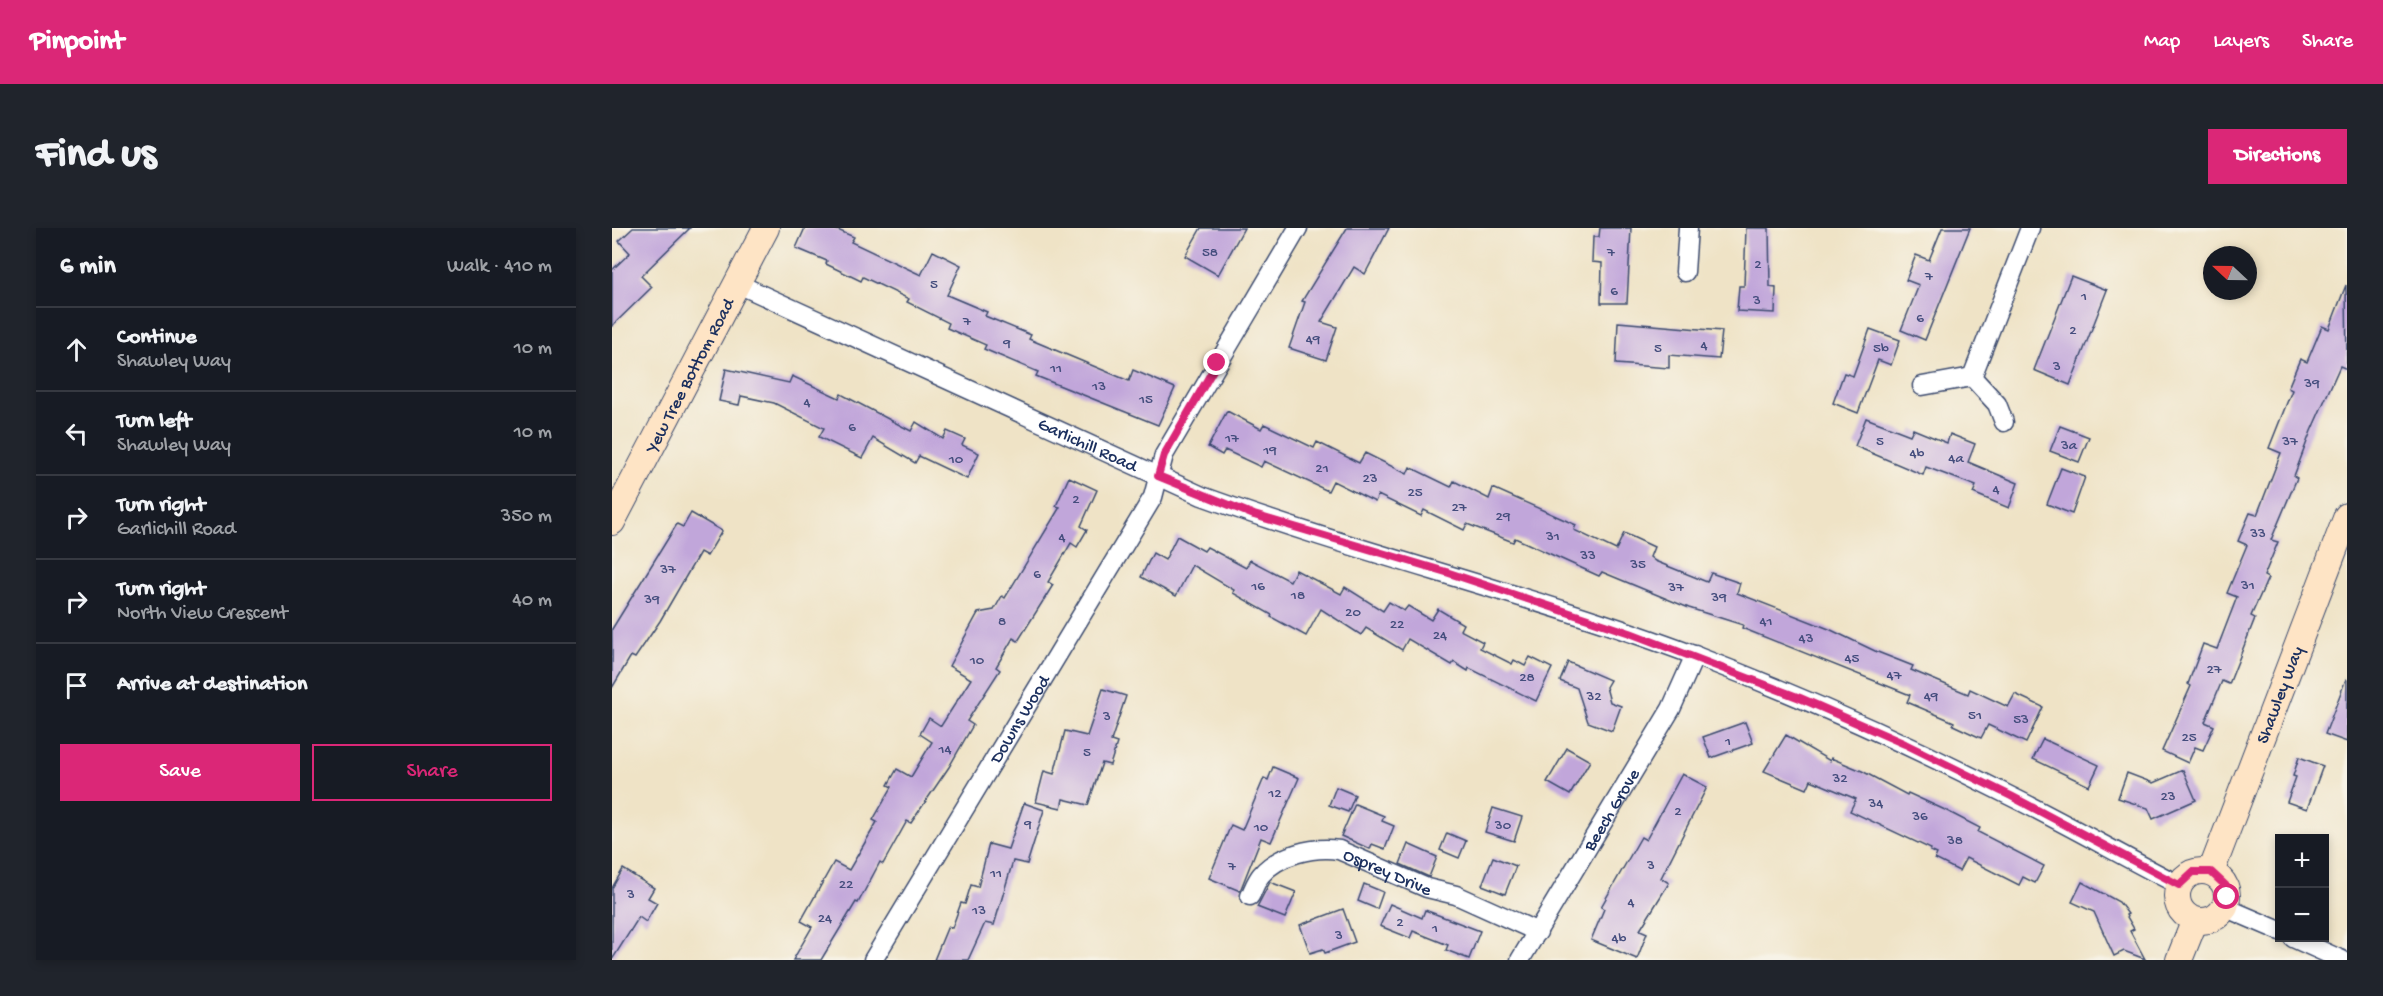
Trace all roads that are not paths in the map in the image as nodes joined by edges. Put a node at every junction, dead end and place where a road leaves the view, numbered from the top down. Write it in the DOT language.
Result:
graph roads {
  1 [pos="766,228"];
  2 [pos="1298,228"];
  3 [pos="1688,228"];
  4 [pos="2030,228"];
  5 [pos="1685,272"];
  6 [pos="736,284"];
  7 [pos="1972,377"];
  8 [pos="1922,386"];
  9 [pos="2004,422"];
  10 [pos="1158,476"];
  11 [pos="2347,516"];
  12 [pos="612,522"];
  13 [pos="1695,656"];
  14 [pos="2211,872"];
  15 [pos="2179,885"];
  16 [pos="1250,896"];
  17 [pos="2224,907"];
  18 [pos="2195,920"];
  19 [pos="2275,929"];
  20 [pos="1538,932"];
  21 [pos="2302,942"];
  22 [pos="873,960"];
  23 [pos="1520,960"];
  24 [pos="2179,960"];
  25 [pos="2342,960"];
  1 -- 6 [label="street, Yew Tree Bottom Road"];
  2 -- 10 [label="street, Downs Wood"];
  3 -- 5 [label="street"];
  4 -- 7 [label="street"];
  6 -- 10 [label="street, Garlichill Road"];
  6 -- 12 [label="street, Yew Tree Bottom Road"];
  7 -- 8 [label="street"];
  7 -- 9 [label="street"];
  10 -- 13 [label="street, Garlichill Road"];
  10 -- 22 [label="street, Downs Wood"];
  11 -- 14 [label="street, Shawley Way"];
  13 -- 15 [label="street, Garlichill Road"];
  13 -- 20 [label="street, Beech Grove"];
  14 -- 15 [label="street"];
  14 -- 17 [label="street"];
  15 -- 18 [label="street"];
  16 -- 20 [label="street, Osprey Drive"];
  17 -- 18 [label="street"];
  17 -- 19 [label="street"];
  18 -- 24 [label="street"];
  20 -- 23 [label="street, Beech Grove"];
  21 -- 25 [label="street"];
}
